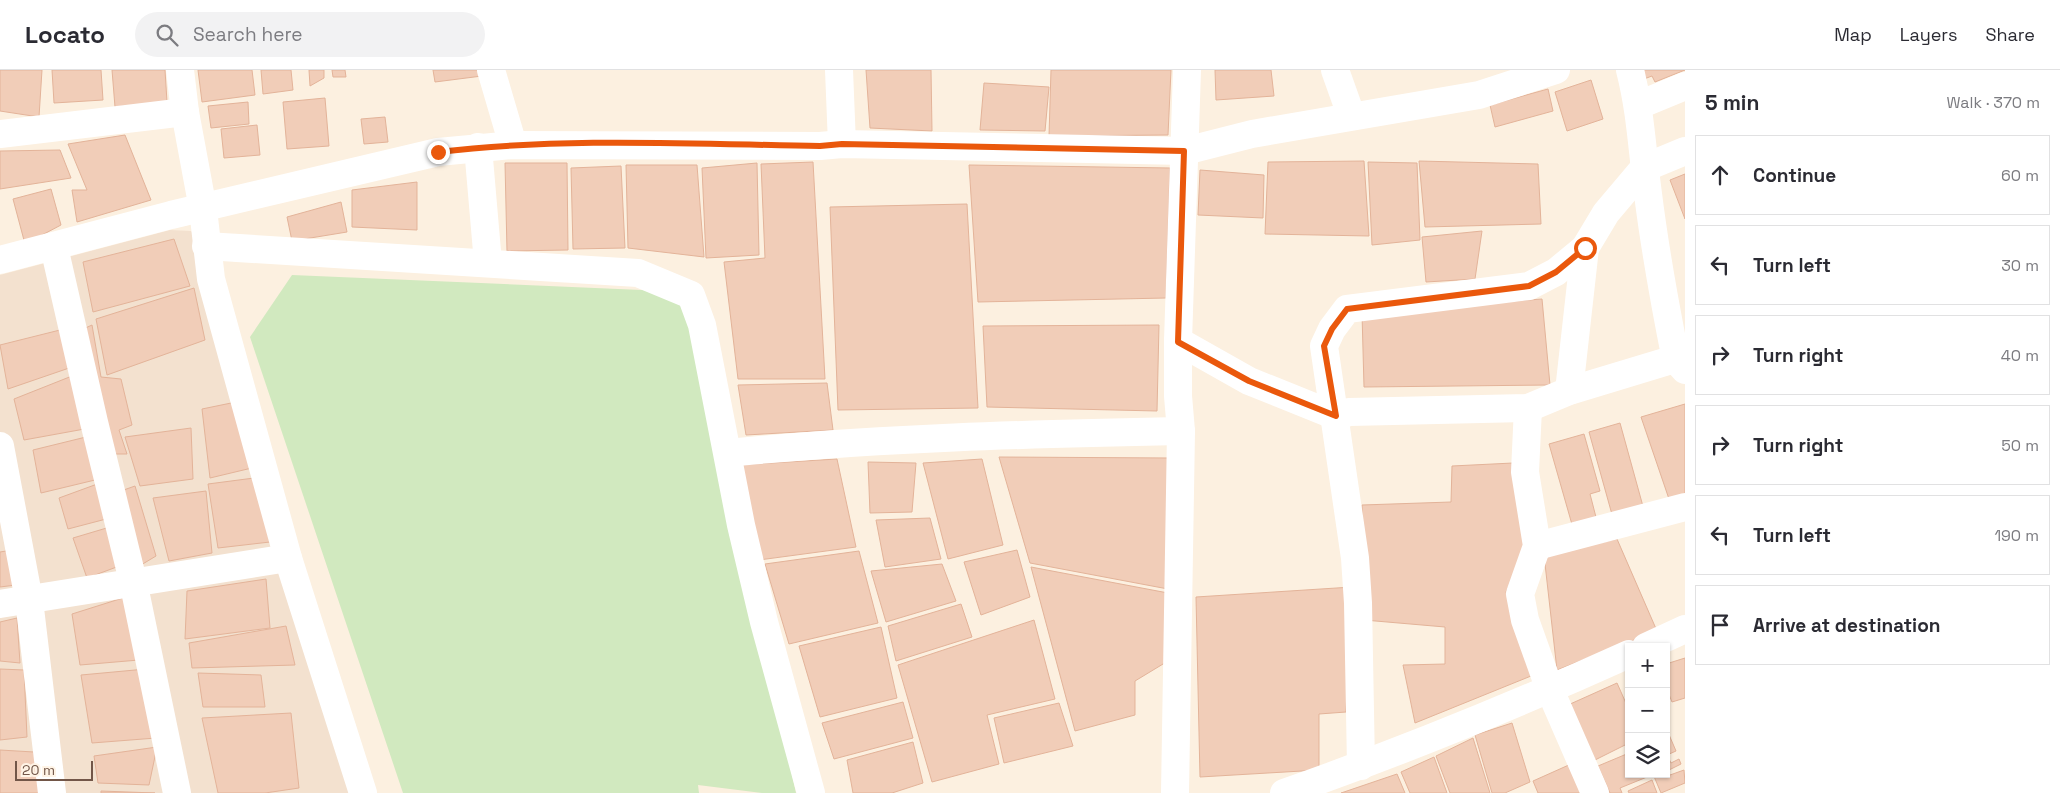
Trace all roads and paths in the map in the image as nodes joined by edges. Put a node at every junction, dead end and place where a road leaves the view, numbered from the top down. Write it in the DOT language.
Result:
graph roads {
  1 [pos="180,70"];
  2 [pos="491,70"];
  3 [pos="839,70"];
  4 [pos="1187,70"];
  5 [pos="1335,70"];
  6 [pos="1556,70"];
  7 [pos="1630,70"];
  8 [pos="1685,86"];
  9 [pos="1639,105"];
  10 [pos="185,112"];
  11 [pos="1351,115"];
  12 [pos="0,134"];
  13 [pos="842,144"];
  14 [pos="513,145"];
  15 [pos="478,147"];
  16 [pos="1184,151"];
  17 [pos="1685,151"];
  18 [pos="1644,168"];
  19 [pos="204,209"];
  20 [pos="206,246"];
  21 [pos="54,247"];
  22 [pos="1585,248"];
  23 [pos="0,260"];
  24 [pos="488,263"];
  25 [pos="1178,342"];
  26 [pos="1682,362"];
  27 [pos="1569,391"];
  28 [pos="1528,408"];
  29 [pos="1336,416"];
  30 [pos="1181,431"];
  31 [pos="0,446"];
  32 [pos="728,453"];
  33 [pos="1685,507"];
  34 [pos="1537,546"];
  35 [pos="288,558"];
  36 [pos="133,582"];
  37 [pos="29,600"];
  38 [pos="0,604"];
  39 [pos="1685,629"];
  40 [pos="1655,643"];
  41 [pos="1625,656"];
  42 [pos="1550,690"];
  43 [pos="1361,766"];
  44 [pos="52,793"];
  45 [pos="177,793"];
  46 [pos="364,793"];
  47 [pos="811,793"];
  48 [pos="1174,793"];
  49 [pos="1284,793"];
  50 [pos="1595,793"];
  1 -- 10 [label="street"];
  2 -- 14 [label="street"];
  3 -- 13 [label="street"];
  4 -- 16 [label="street"];
  5 -- 11 [label="street"];
  6 -- 11 [label="street"];
  7 -- 9 [label="street"];
  8 -- 9 [label="street"];
  9 -- 18 [label="street"];
  10 -- 12 [label="street"];
  10 -- 19 [label="street"];
  11 -- 16 [label="street"];
  13 -- 14 [label="street"];
  13 -- 16 [label="street"];
  14 -- 15 [label="street"];
  15 -- 19 [label="street"];
  15 -- 24 [label="street"];
  16 -- 25 [label="street"];
  17 -- 18 [label="street"];
  18 -- 22 [label="street"];
  18 -- 26 [label="street"];
  19 -- 20 [label="street"];
  19 -- 21 [label="street"];
  20 -- 24 [label="street"];
  20 -- 35 [label="street"];
  21 -- 23 [label="street"];
  21 -- 36 [label="street"];
  22 -- 27 [label="street"];
  22 -- 29 [label="street"];
  24 -- 32 [label="street"];
  25 -- 29 [label="street"];
  25 -- 30 [label="street"];
  26 -- 27 [label="street"];
  27 -- 28 [label="street"];
  28 -- 29 [label="street"];
  28 -- 34 [label="street"];
  29 -- 43 [label="street"];
  30 -- 32 [label="street"];
  30 -- 48 [label="street"];
  31 -- 37 [label="street"];
  32 -- 47 [label="street"];
  33 -- 34 [label="street"];
  34 -- 42 [label="street"];
  35 -- 36 [label="street"];
  35 -- 46 [label="street"];
  36 -- 37 [label="street"];
  36 -- 45 [label="street"];
  37 -- 38 [label="street"];
  37 -- 44 [label="street"];
  39 -- 40 [label="street"];
  41 -- 42 [label="street"];
  42 -- 43 [label="street"];
  42 -- 50 [label="street"];
  43 -- 49 [label="street"];
}
